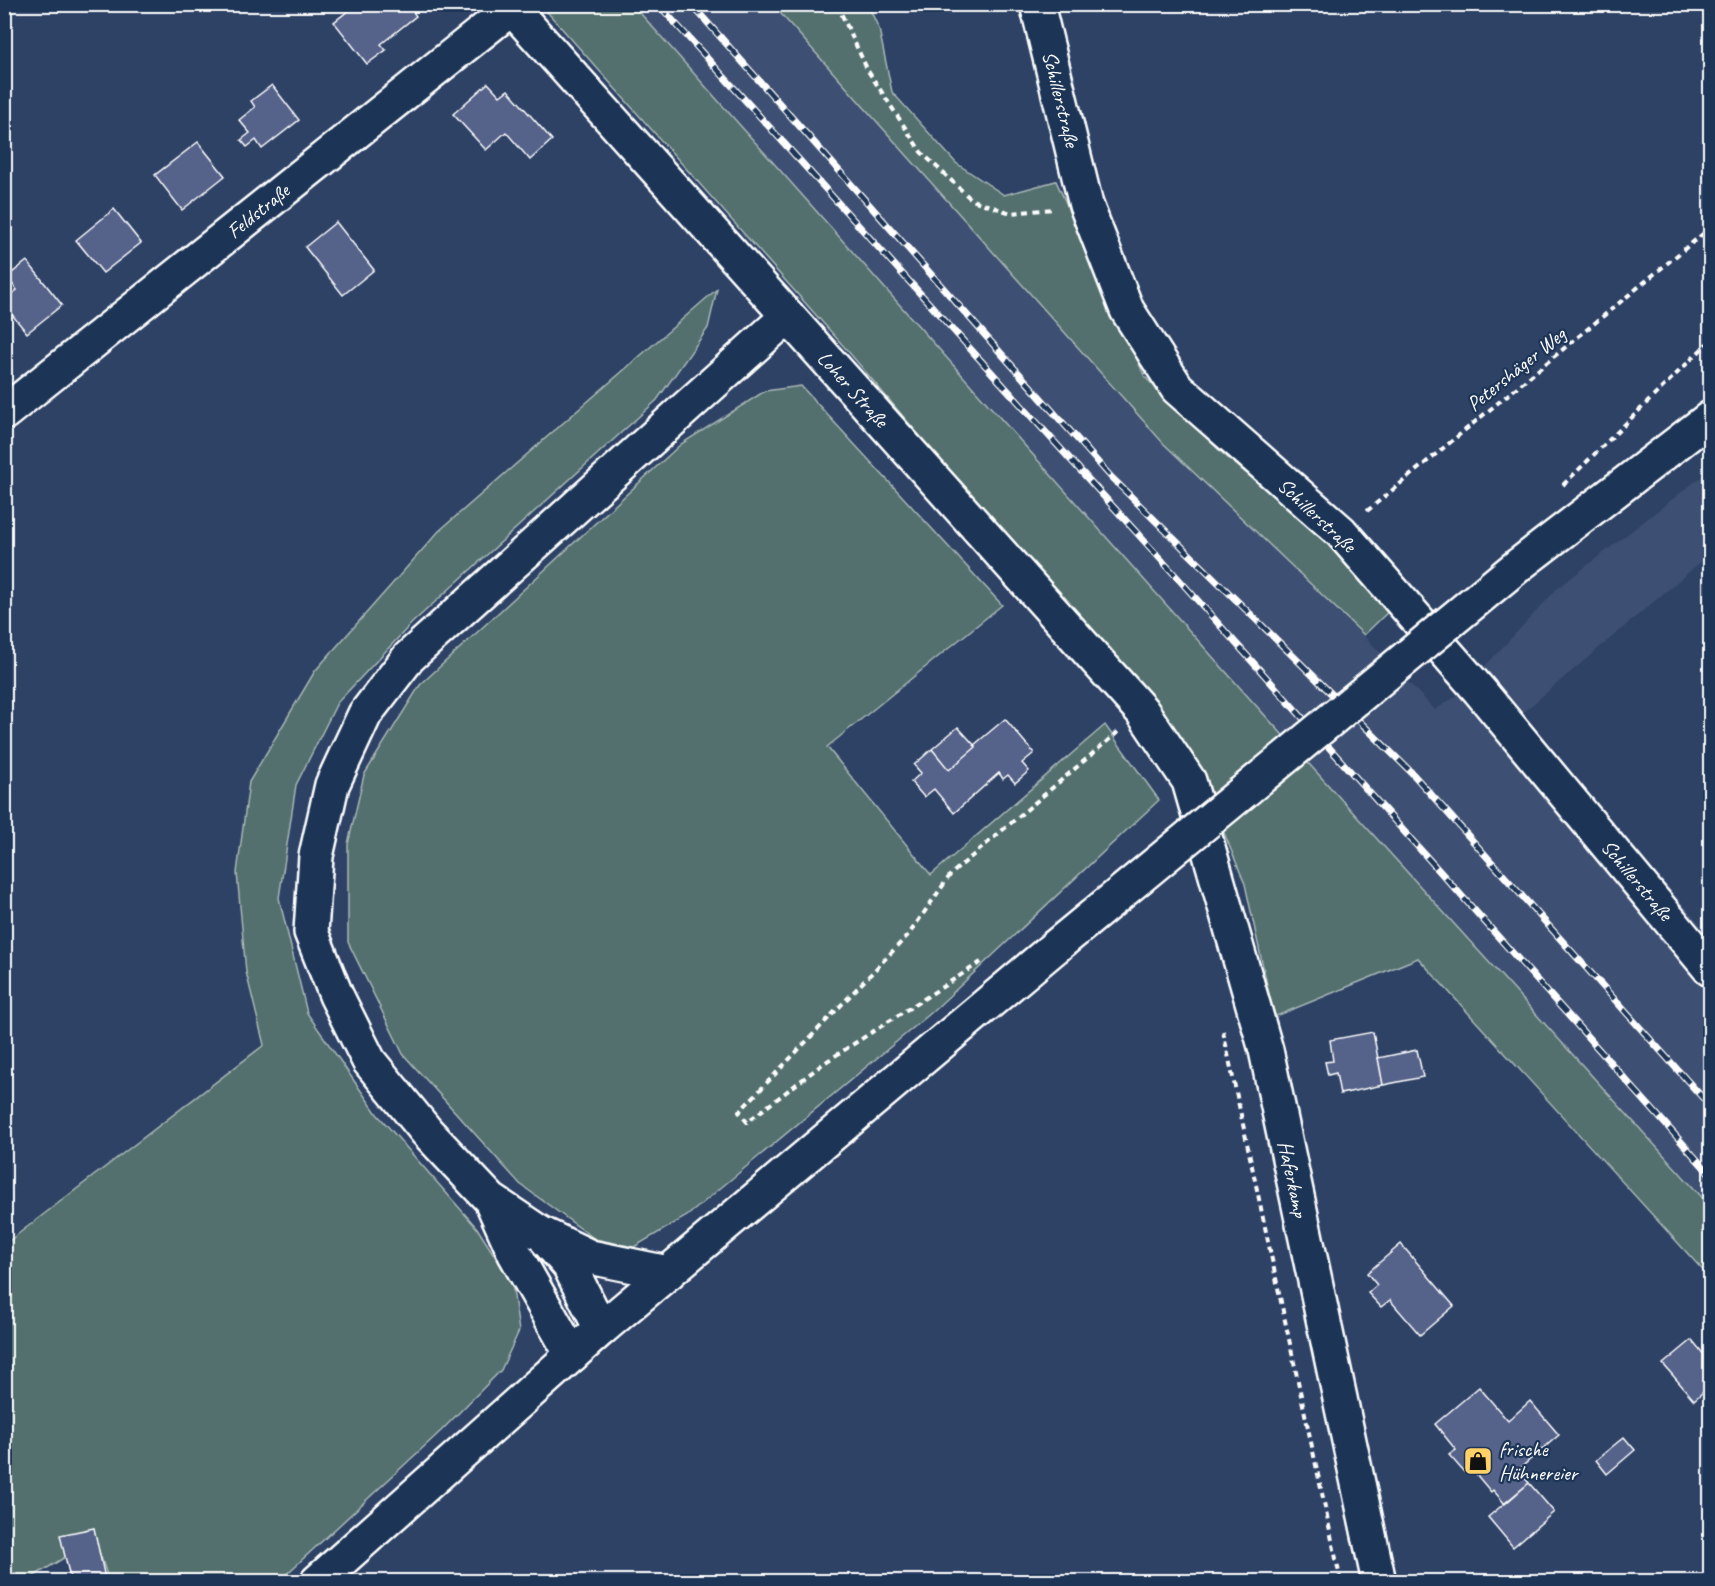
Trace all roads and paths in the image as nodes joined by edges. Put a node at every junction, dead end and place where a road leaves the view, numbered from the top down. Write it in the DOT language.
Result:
graph roads {
  1 [pos="840,4"];
  2 [pos="1037,4"];
  3 [pos="510,6"];
  4 [pos="1086,206"];
  5 [pos="1710,228"];
  6 [pos="788,316"];
  7 [pos="1710,341"];
  8 [pos="4,413"];
  9 [pos="1710,418"];
  10 [pos="1562,487"];
  11 [pos="1341,532"];
  12 [pos="1142,711"];
  13 [pos="1189,781"];
  14 [pos="989,957"];
  15 [pos="1710,969"];
  16 [pos="1221,1024"];
  17 [pos="490,1200"];
  18 [pos="540,1233"];
  19 [pos="668,1273"];
  20 [pos="601,1329"];
  21 [pos="572,1355"];
  22 [pos="317,1581"];
  23 [pos="1341,1581"];
  24 [pos="1378,1581"];
  1 -- 4 [label="path"];
  2 -- 4 [label="street, Schillerstraße"];
  3 -- 6 [label="street, Loher Straße"];
  3 -- 8 [label="street, Feldstraße"];
  4 -- 11 [label="street, Schillerstraße"];
  5 -- 11 [label="path, Petershäger Weg"];
  6 -- 12 [label="street, Loher Straße"];
  6 -- 17 [label="street"];
  7 -- 10 [label="path"];
  9 -- 19 [label="street, bridge"];
  11 -- 15 [label="street, Schillerstraße"];
  12 -- 13 [label="street, Loher Straße"];
  12 -- 14 [label="path"];
  13 -- 24 [label="street, Haferkamp"];
  16 -- 23 [label="path"];
  17 -- 18 [label="street"];
  17 -- 21 [label="street"];
  18 -- 19 [label="street"];
  18 -- 20 [label="street"];
  19 -- 20 [label="street"];
  20 -- 21 [label="street"];
  21 -- 22 [label="street"];
}
